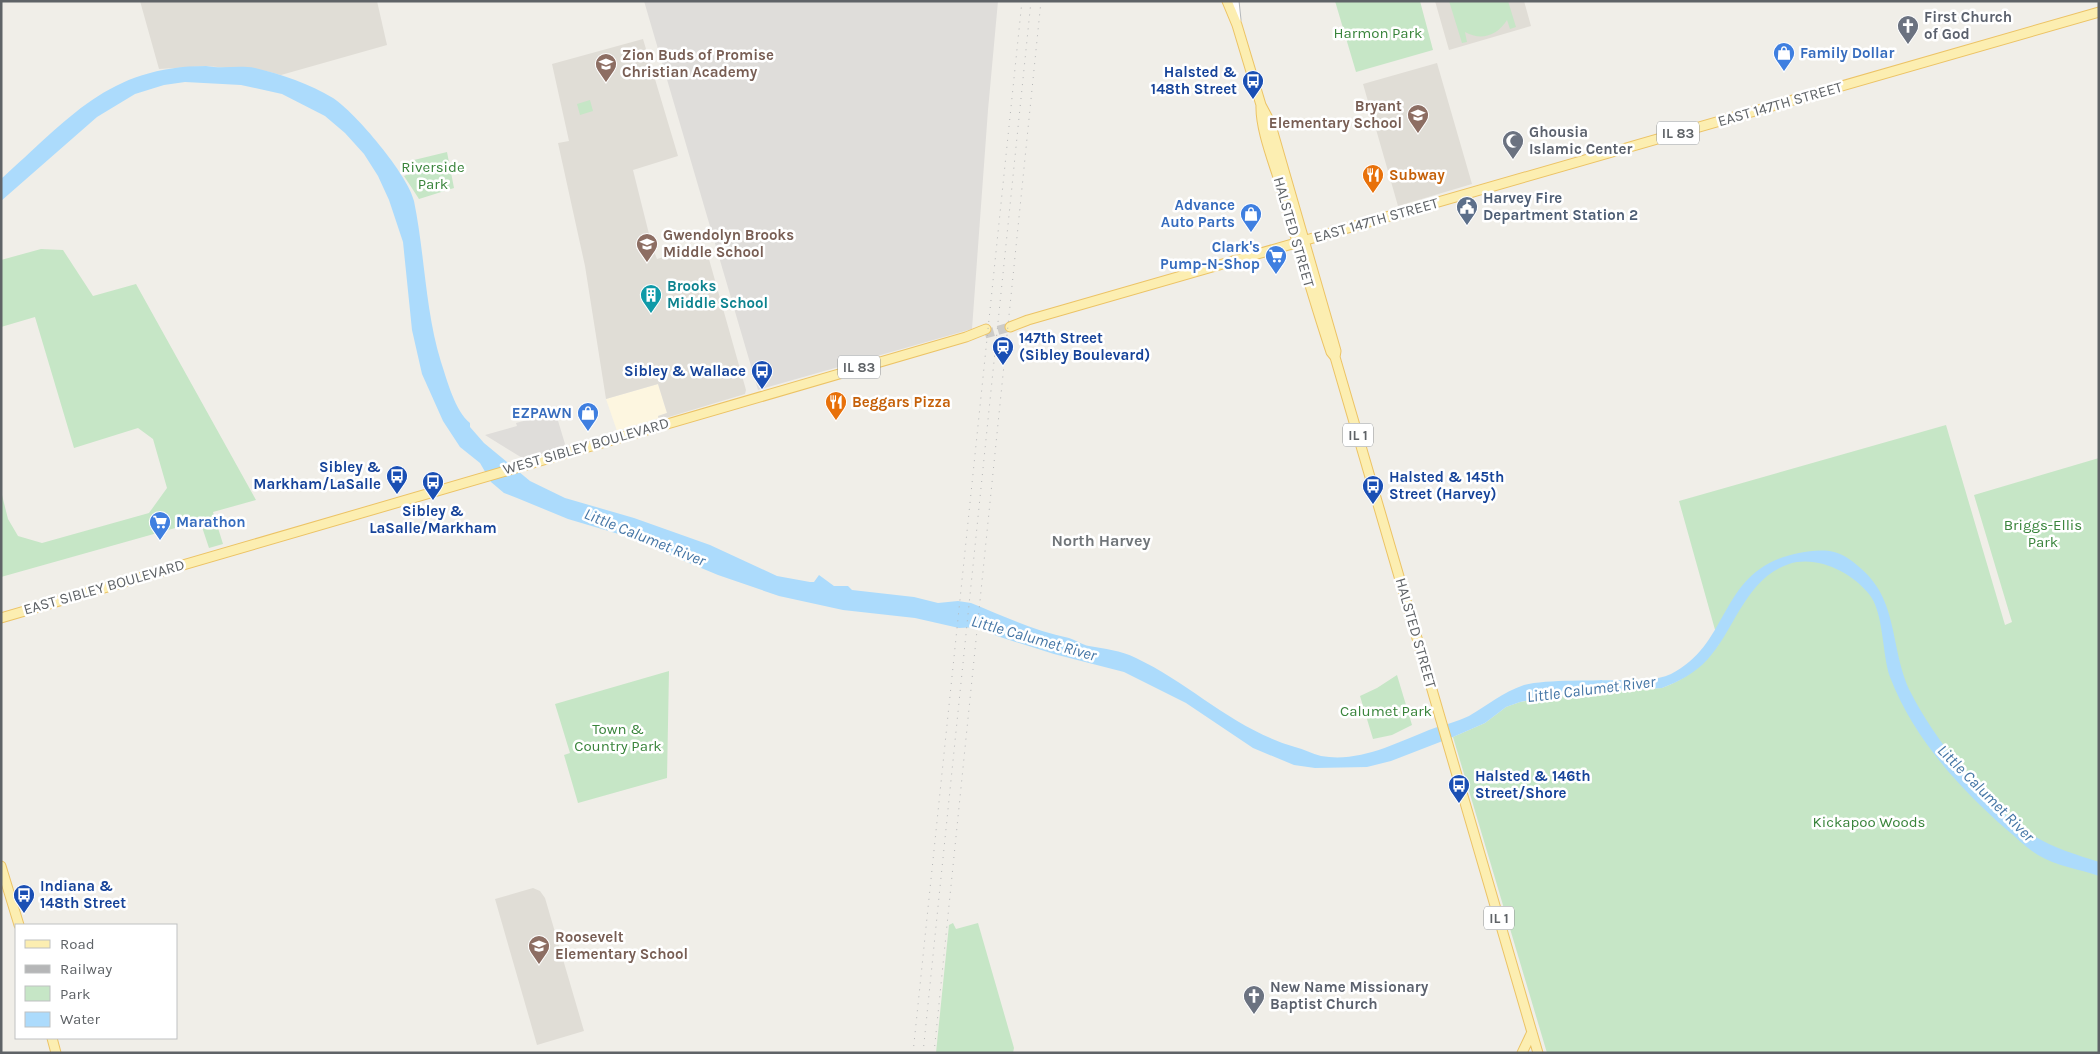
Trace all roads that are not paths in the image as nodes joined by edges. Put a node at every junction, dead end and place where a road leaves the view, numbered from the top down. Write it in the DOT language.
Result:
graph roads {
  1 [pos="1227,1"];
  2 [pos="1234,1"];
  3 [pos="2099,12"];
  4 [pos="1237,25"];
  5 [pos="1302,241"];
  6 [pos="1011,324"];
  7 [pos="985,332"];
  8 [pos="207,557"];
  9 [pos="1,618"];
  10 [pos="1,866"];
  11 [pos="19,924"];
  12 [pos="1532,1032"];
  13 [pos="52,1039"];
  14 [pos="56,1053"];
  15 [pos="1522,1053"];
  16 [pos="1538,1053"];
  1 -- 4 [label="main road, HALSTED STREET / IL 1"];
  2 -- 4 [label="street"];
  3 -- 5 [label="main road, EAST 147TH STREET / IL 83"];
  4 -- 5 [label="main road, HALSTED STREET / IL 1"];
  5 -- 6 [label="main road, EAST 147TH STREET / IL 83"];
  5 -- 12 [label="main road, HALSTED STREET / IL 1"];
  7 -- 8 [label="main road, WEST SIBLEY BOULEVARD / IL 83"];
  8 -- 9 [label="main road, EAST SIBLEY BOULEVARD / IL 83"];
  10 -- 11 [label="main road"];
  12 -- 15 [label="main road"];
  12 -- 16 [label="main road, HALSTED STREET / IL 1"];
  13 -- 14 [label="main road"];
}
